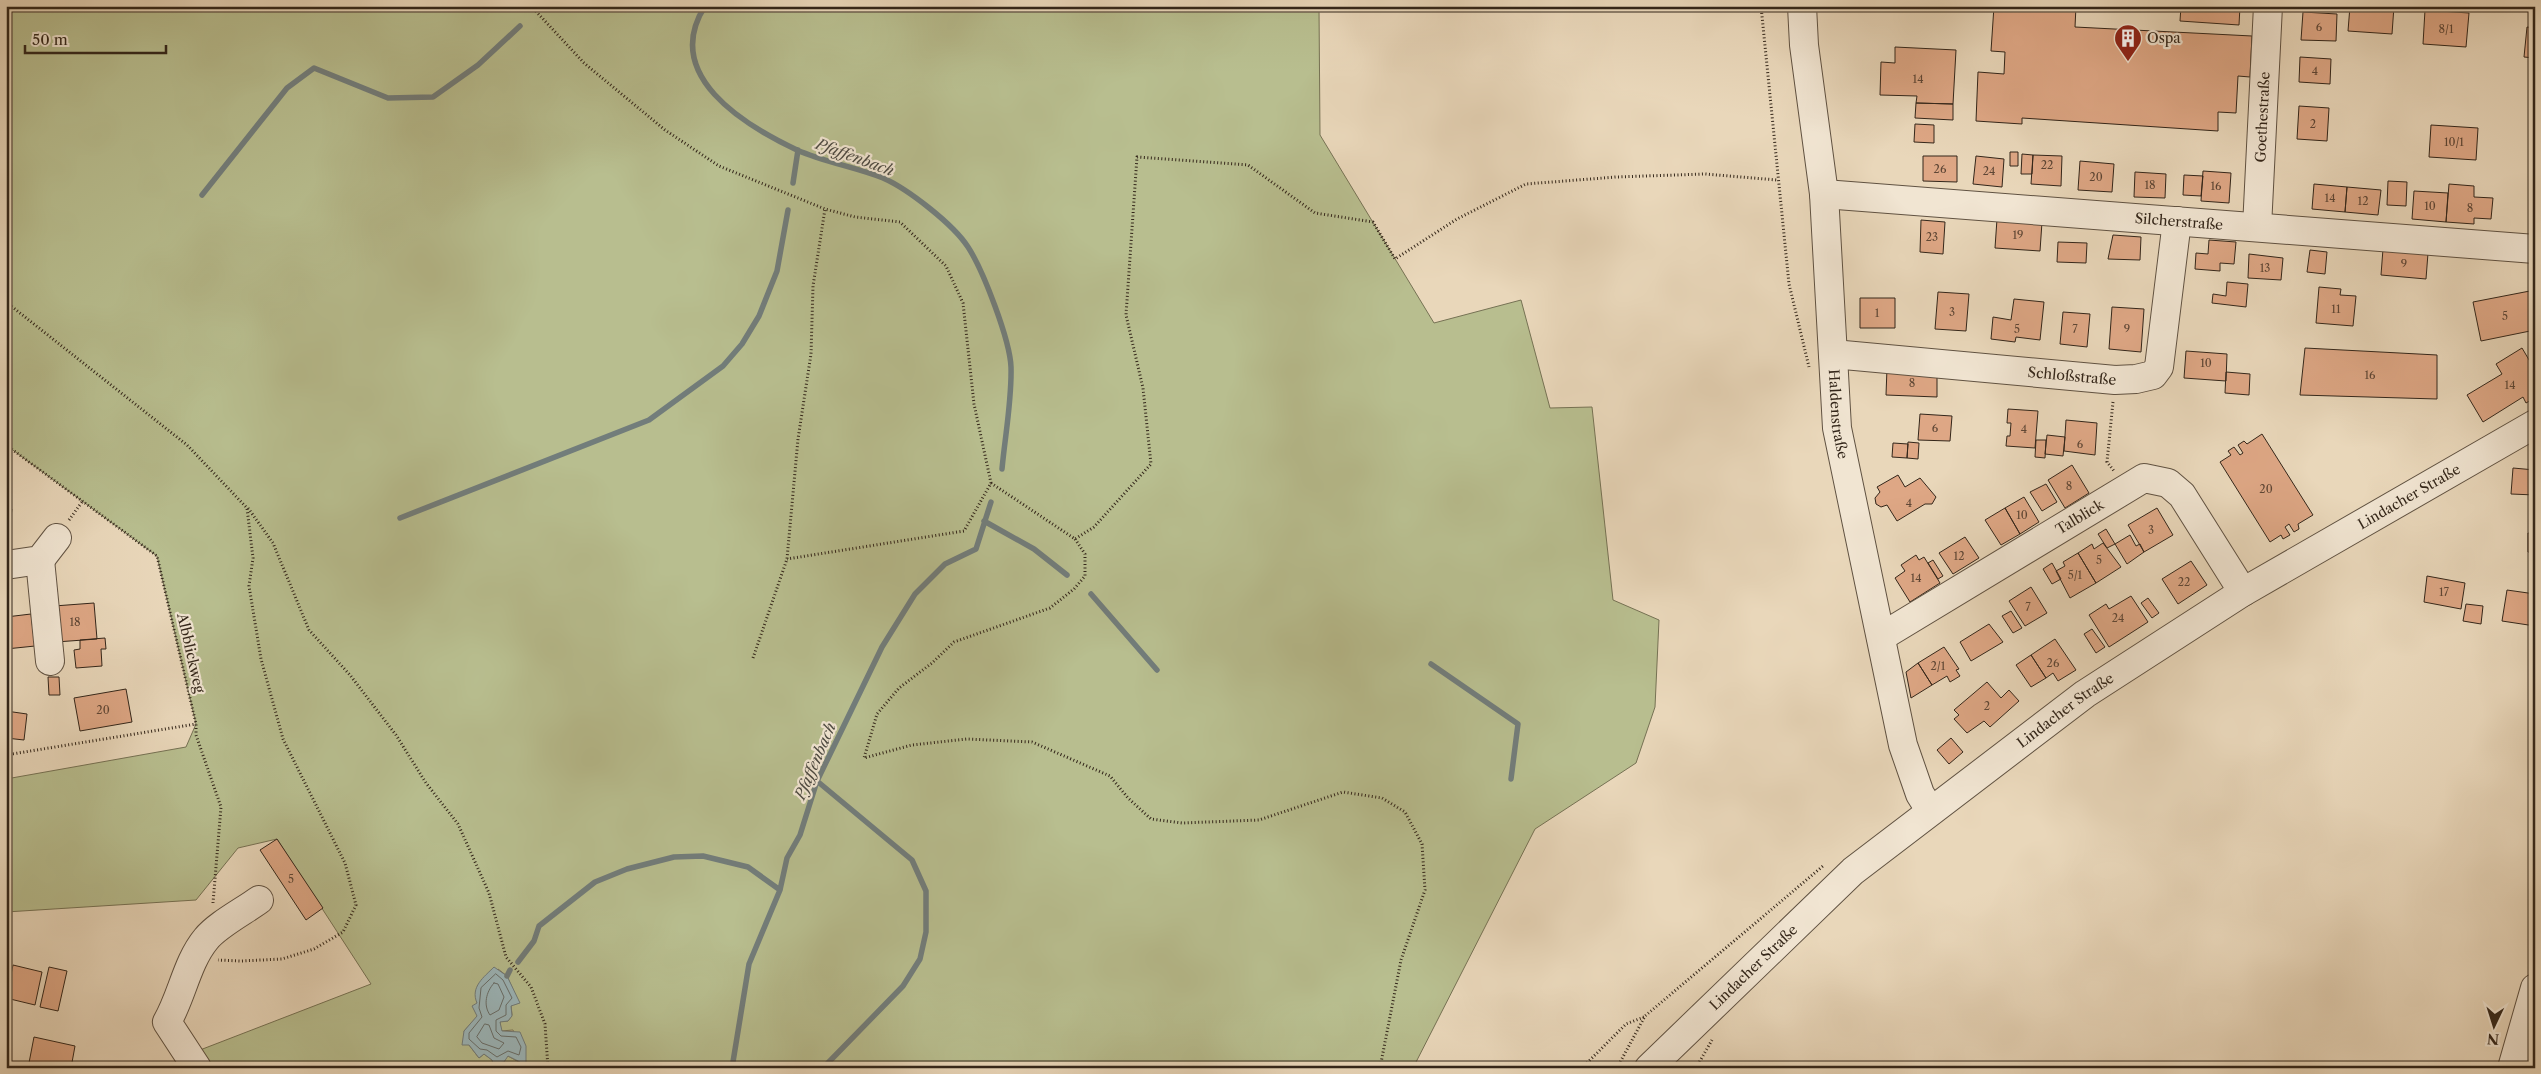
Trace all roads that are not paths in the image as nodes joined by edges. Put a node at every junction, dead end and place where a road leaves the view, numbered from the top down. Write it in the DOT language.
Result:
graph roads {
  1 [pos="1802,6"];
  2 [pos="2268,6"];
  3 [pos="1824,194"];
  4 [pos="2177,221"];
  5 [pos="2257,227"];
  6 [pos="2535,249"];
  7 [pos="1833,354"];
  8 [pos="2535,424"];
  9 [pos="57,538"];
  10 [pos="40,560"];
  11 [pos="6,564"];
  12 [pos="2243,592"];
  13 [pos="1881,637"];
  14 [pos="50,661"];
  15 [pos="1930,810"];
  16 [pos="259,900"];
  17 [pos="2535,988"];
  18 [pos="198,1068"];
  19 [pos="1649,1068"];
  20 [pos="2512,1068"];
  1 -- 3 [label="street, Haldenstraße"];
  2 -- 5 [label="street, Goethestraße"];
  3 -- 4 [label="street, Silcherstraße"];
  3 -- 7 [label="street, Haldenstraße"];
  4 -- 5 [label="street, Silcherstraße"];
  4 -- 7 [label="street, Schloßstraße"];
  5 -- 6 [label="street, Silcherstraße"];
  7 -- 13 [label="street, Haldenstraße"];
  8 -- 12 [label="street, Lindacher Straße"];
  9 -- 10 [label="street"];
  10 -- 11 [label="street"];
  10 -- 14 [label="street"];
  12 -- 13 [label="street, Talblick"];
  12 -- 15 [label="street, Lindacher Straße"];
  13 -- 15 [label="street, Haldenstraße"];
  15 -- 19 [label="street, Lindacher Straße"];
  16 -- 18 [label="street"];
  17 -- 20 [label="street"];
}
